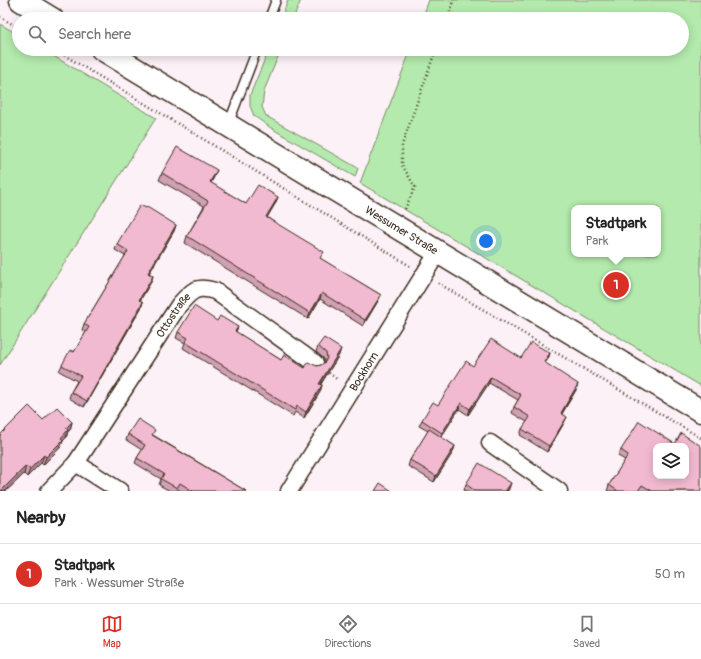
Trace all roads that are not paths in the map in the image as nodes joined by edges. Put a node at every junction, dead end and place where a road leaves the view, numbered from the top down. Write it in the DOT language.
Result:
graph roads {
  1 [pos="276,0"];
  2 [pos="26,1"];
  3 [pos="42,12"];
  4 [pos="272,12"];
  5 [pos="114,56"];
  6 [pos="254,56"];
  7 [pos="228,125"];
  8 [pos="438,252"];
  9 [pos="315,363"];
  10 [pos="701,411"];
  11 [pos="490,443"];
  12 [pos="76,463"];
  13 [pos="49,491"];
  14 [pos="120,491"];
  15 [pos="289,491"];
  16 [pos="558,491"];
  1 -- 4 [label="lane"];
  2 -- 3 [label="main road"];
  5 -- 7 [label="main road, Wessumer Straße"];
  6 -- 7 [label="lane"];
  7 -- 8 [label="main road, Wessumer Straße"];
  8 -- 10 [label="main road, Wessumer Straße"];
  8 -- 15 [label="street, Bockhorn"];
  9 -- 12 [label="street, Ottostraße"];
  11 -- 16 [label="street"];
  12 -- 13 [label="street, Ottostraße"];
  12 -- 14 [label="street"];
}
